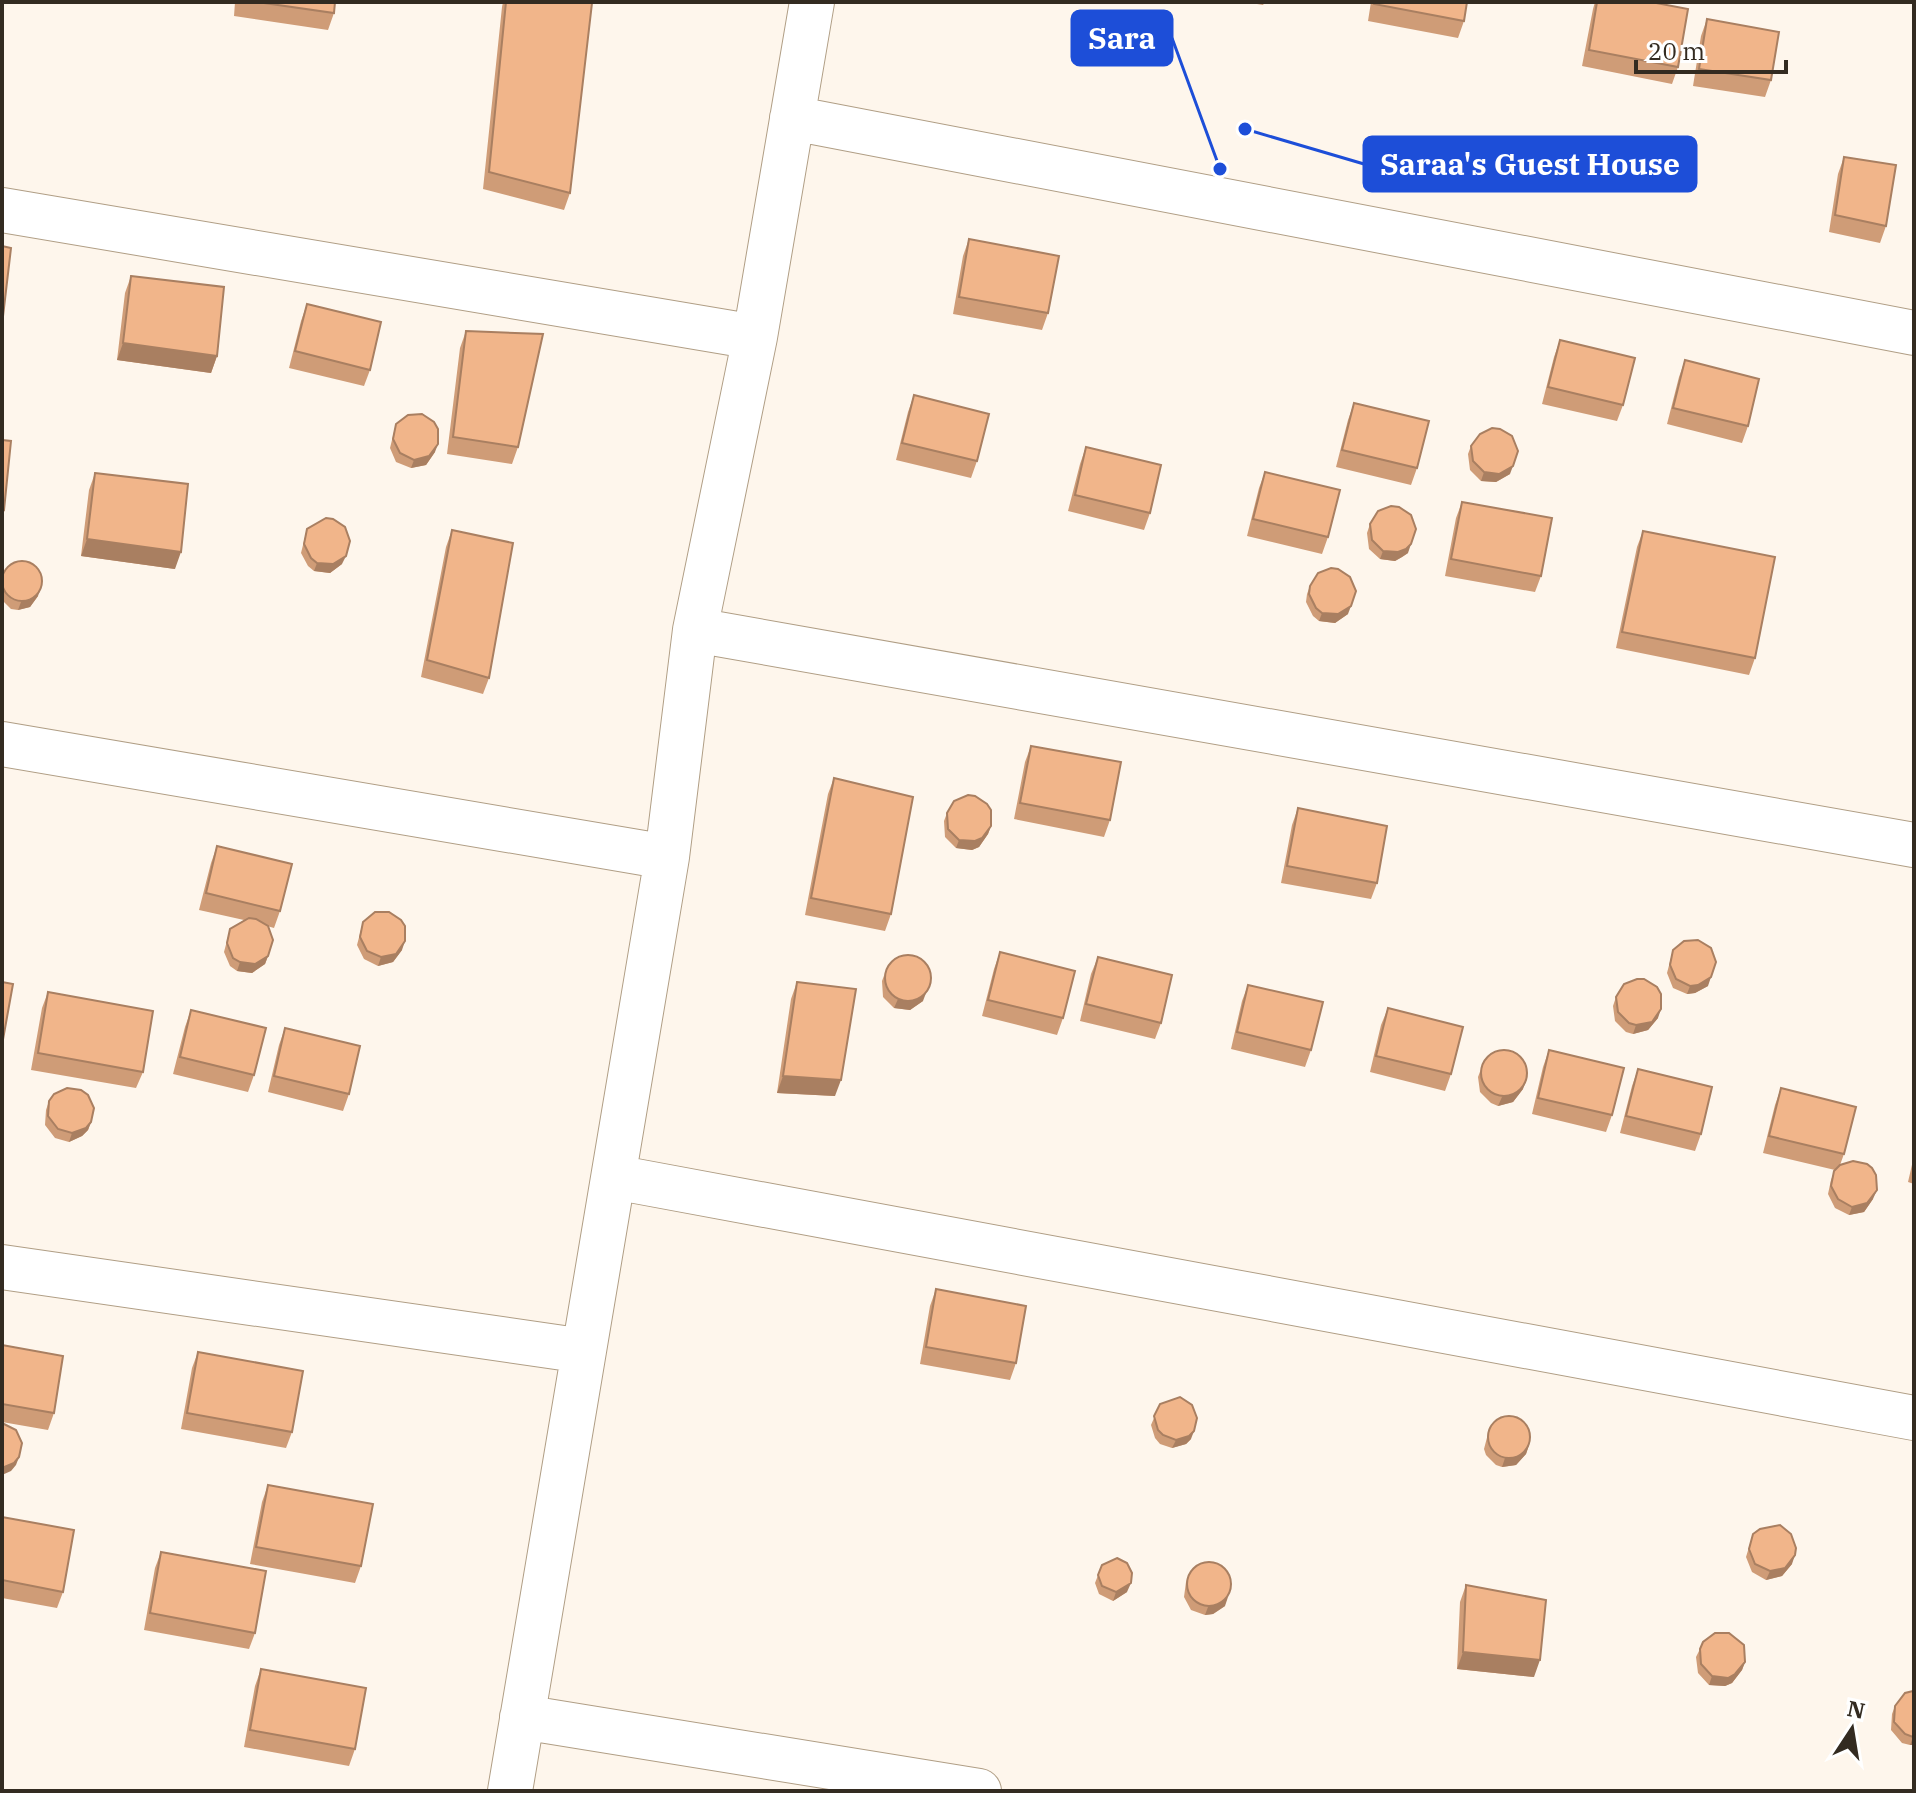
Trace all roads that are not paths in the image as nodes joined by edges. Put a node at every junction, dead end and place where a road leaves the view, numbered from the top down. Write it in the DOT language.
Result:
graph roads {
  1 [pos="812,2"];
  2 [pos="792,118"];
  3 [pos="2,210"];
  4 [pos="1914,333"];
  5 [pos="755,337"];
  6 [pos="695,630"];
  7 [pos="2,744"];
  8 [pos="1914,845"];
  9 [pos="667,857"];
  10 [pos="614,1177"];
  11 [pos="2,1267"];
  12 [pos="584,1351"];
  13 [pos="1914,1418"];
  14 [pos="522,1717"];
  15 [pos="510,1791"];
  16 [pos="979,1791"];
  1 -- 2 [label="street"];
  2 -- 4 [label="street"];
  2 -- 5 [label="street"];
  3 -- 5 [label="street"];
  5 -- 6 [label="street"];
  6 -- 8 [label="street"];
  6 -- 9 [label="street"];
  7 -- 9 [label="street"];
  9 -- 10 [label="street"];
  10 -- 12 [label="street"];
  10 -- 13 [label="street"];
  11 -- 12 [label="street"];
  12 -- 14 [label="street"];
  14 -- 15 [label="street"];
  14 -- 16 [label="street"];
}
